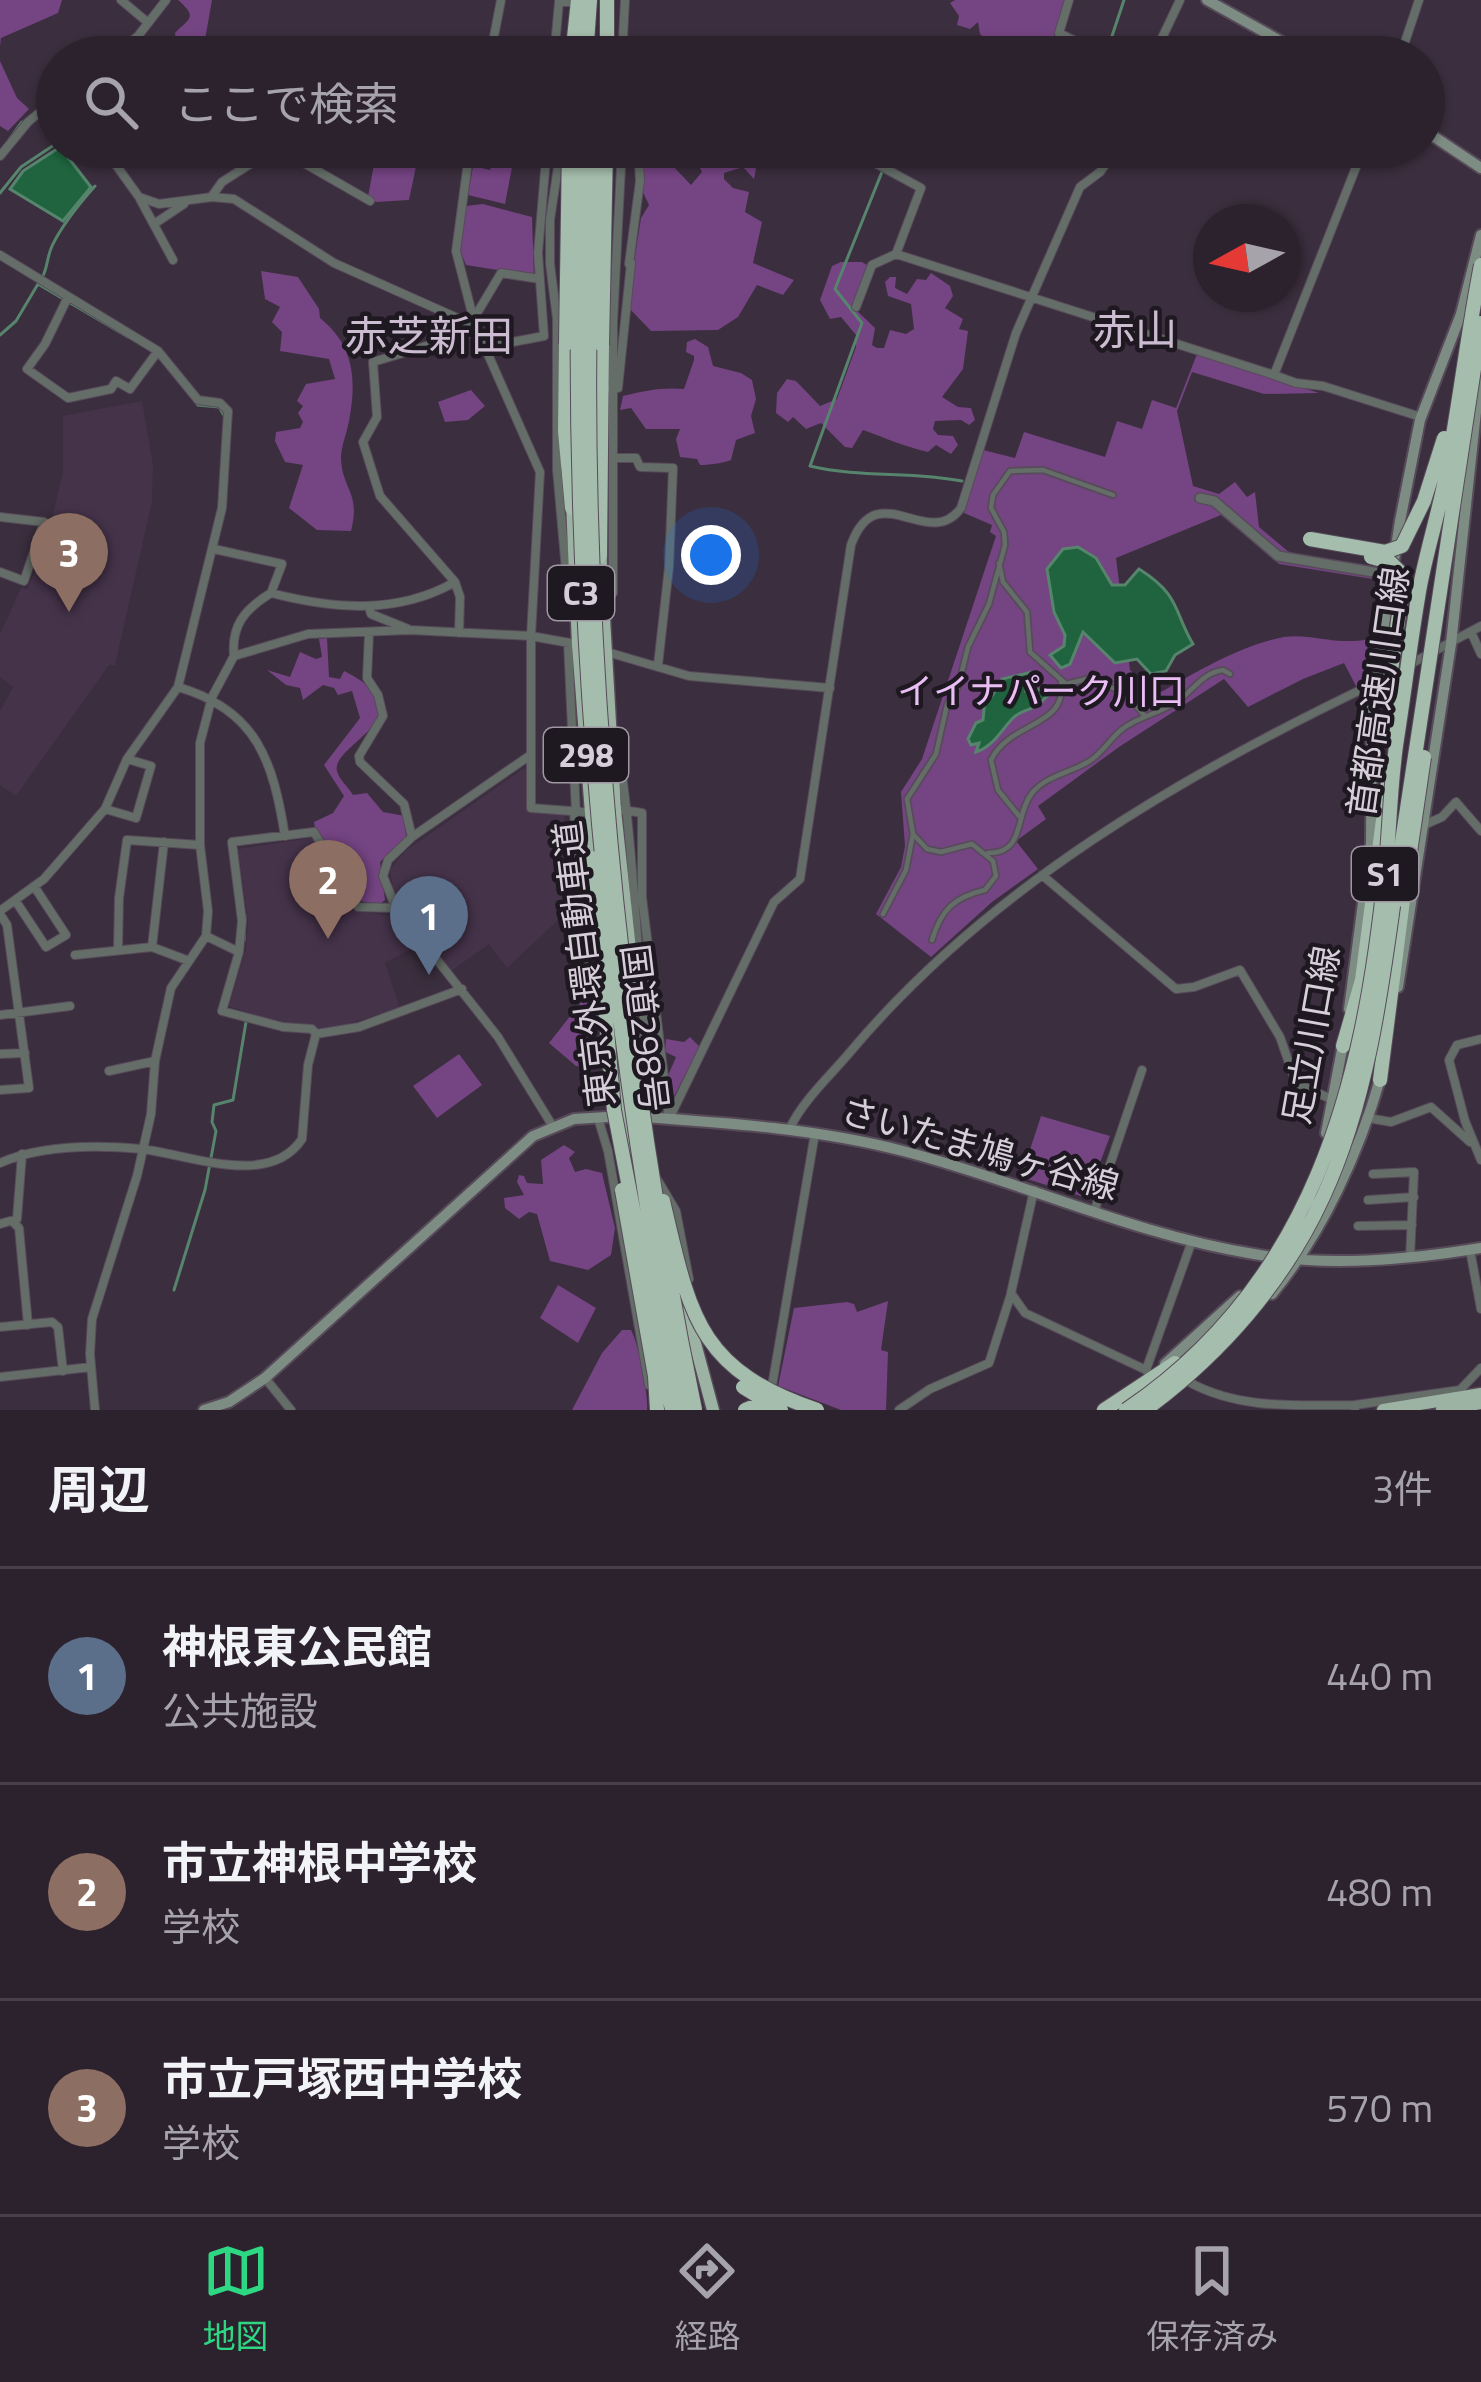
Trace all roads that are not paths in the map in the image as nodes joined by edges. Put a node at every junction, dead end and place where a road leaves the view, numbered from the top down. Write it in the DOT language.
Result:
graph roads {
  1 [pos="122,0"];
  2 [pos="166,0"];
  3 [pos="501,0"];
  4 [pos="579,0"];
  5 [pos="607,0"];
  6 [pos="625,0"];
  7 [pos="1070,0"];
  8 [pos="1180,0"];
  9 [pos="1207,0"];
  10 [pos="1419,0"];
  11 [pos="559,2"];
  12 [pos="146,21"];
  13 [pos="136,36"];
  14 [pos="494,36"];
  15 [pos="555,36"];
  16 [pos="570,36"];
  17 [pos="577,36"];
  18 [pos="605,36"];
  19 [pos="628,36"];
  20 [pos="1065,36"];
  21 [pos="1163,36"];
  22 [pos="1271,36"];
  23 [pos="1407,36"];
  24 [pos="36,115"];
  25 [pos="1445,144"];
  26 [pos="0,156"];
  27 [pos="119,168"];
  28 [pos="244,168"];
  29 [pos="314,168"];
  30 [pos="467,168"];
  31 [pos="546,168"];
  32 [pos="566,168"];
  33 [pos="571,168"];
  34 [pos="572,168"];
  35 [pos="572,168"];
  36 [pos="600,168"];
  37 [pos="601,168"];
  38 [pos="601,168"];
  39 [pos="621,168"];
  40 [pos="639,168"];
  41 [pos="883,168"];
  42 [pos="1103,168"];
  43 [pos="1356,168"];
  44 [pos="1481,168"];
  45 [pos="140,197"];
  46 [pos="212,197"];
  47 [pos="370,201"];
  48 [pos="185,203"];
  49 [pos="154,224"];
  50 [pos="1481,236"];
  51 [pos="896,254"];
  52 [pos="0,256"];
  53 [pos="173,260"];
  54 [pos="631,263"];
  55 [pos="550,264"];
  56 [pos="539,265"];
  57 [pos="1481,265"];
  58 [pos="617,266"];
  59 [pos="540,279"];
  60 [pos="68,299"];
  61 [pos="1031,299"];
  62 [pos="856,307"];
  63 [pos="476,325"];
  64 [pos="1475,326"];
  65 [pos="486,347"];
  66 [pos="158,351"];
  67 [pos="1481,366"];
  68 [pos="1274,375"];
  69 [pos="611,389"];
  70 [pos="1421,418"];
  71 [pos="613,458"];
  72 [pos="557,470"];
  73 [pos="540,472"];
  74 [pos="1113,494"];
  75 [pos="1200,498"];
  76 [pos="572,508"];
  77 [pos="1452,514"];
  78 [pos="0,517"];
  79 [pos="214,549"];
  80 [pos="600,556"];
  81 [pos="999,563"];
  82 [pos="0,572"];
  83 [pos="1391,575"];
  84 [pos="455,582"];
  85 [pos="271,593"];
  86 [pos="602,605"];
  87 [pos="369,607"];
  88 [pos="576,620"];
  89 [pos="1481,626"];
  90 [pos="410,630"];
  91 [pos="1471,632"];
  92 [pos="459,633"];
  93 [pos="369,634"];
  94 [pos="531,636"];
  95 [pos="573,644"];
  96 [pos="1451,644"];
  97 [pos="604,651"];
  98 [pos="1481,654"];
  99 [pos="235,656"];
  100 [pos="658,665"];
  101 [pos="1230,674"];
  102 [pos="1060,680"];
  103 [pos="1374,683"];
  104 [pos="606,684"];
  105 [pos="178,687"];
  106 [pos="830,688"];
  107 [pos="212,697"];
  108 [pos="1144,716"];
  109 [pos="590,739"];
  110 [pos="1396,747"];
  111 [pos="529,757"];
  112 [pos="127,759"];
  113 [pos="105,808"];
  114 [pos="623,808"];
  115 [pos="578,813"];
  116 [pos="1019,816"];
  117 [pos="1424,825"];
  118 [pos="1481,831"];
  119 [pos="913,835"];
  120 [pos="285,836"];
  121 [pos="412,837"];
  122 [pos="164,842"];
  123 [pos="200,845"];
  124 [pos="986,853"];
  125 [pos="1042,875"];
  126 [pos="34,886"];
  127 [pos="15,900"];
  128 [pos="396,908"];
  129 [pos="0,913"];
  130 [pos="884,914"];
  131 [pos="206,936"];
  132 [pos="932,940"];
  133 [pos="152,946"];
  134 [pos="118,950"];
  135 [pos="239,952"];
  136 [pos="75,955"];
  137 [pos="189,961"];
  138 [pos="462,989"];
  139 [pos="70,1006"];
  140 [pos="19,1013"];
  141 [pos="0,1015"];
  142 [pos="316,1034"];
  143 [pos="1481,1039"];
  144 [pos="640,1045"];
  145 [pos="1343,1046"];
  146 [pos="616,1048"];
  147 [pos="25,1053"];
  148 [pos="0,1054"];
  149 [pos="155,1061"];
  150 [pos="110,1070"];
  151 [pos="1142,1070"];
  152 [pos="1380,1080"];
  153 [pos="638,1084"];
  154 [pos="0,1090"];
  155 [pos="1333,1100"];
  156 [pos="620,1113"];
  157 [pos="597,1115"];
  158 [pos="650,1118"];
  159 [pos="1368,1118"];
  160 [pos="669,1119"];
  161 [pos="552,1125"];
  162 [pos="789,1130"];
  163 [pos="815,1133"];
  164 [pos="1473,1145"];
  165 [pos="142,1149"];
  166 [pos="22,1154"];
  167 [pos="1481,1160"];
  168 [pos="0,1163"];
  169 [pos="1373,1174"];
  170 [pos="657,1179"];
  171 [pos="1034,1190"];
  172 [pos="1414,1197"];
  173 [pos="1368,1200"];
  174 [pos="1095,1209"];
  175 [pos="14,1222"];
  176 [pos="0,1224"];
  177 [pos="1412,1225"];
  178 [pos="1358,1226"];
  179 [pos="1192,1241"];
  180 [pos="1476,1249"];
  181 [pos="1270,1257"];
  182 [pos="1410,1257"];
  183 [pos="1298,1258"];
  184 [pos="1255,1288"];
  185 [pos="1011,1292"];
  186 [pos="686,1299"];
  187 [pos="1481,1309"];
  188 [pos="28,1325"];
  189 [pos="0,1327"];
  190 [pos="91,1367"];
  191 [pos="1481,1368"];
  192 [pos="63,1371"];
  193 [pos="1148,1373"];
  194 [pos="0,1377"];
  195 [pos="265,1378"];
  196 [pos="1189,1382"];
  197 [pos="1460,1394"];
  198 [pos="1481,1394"];
  199 [pos="771,1395"];
  200 [pos="1481,1403"];
  201 [pos="1355,1407"];
  202 [pos="706,1408"];
  203 [pos="95,1410"];
  204 [pos="204,1410"];
  205 [pos="291,1410"];
  206 [pos="656,1410"];
  207 [pos="676,1410"];
  208 [pos="745,1410"];
  209 [pos="777,1410"];
  210 [pos="803,1410"];
  211 [pos="817,1410"];
  212 [pos="899,1410"];
  213 [pos="1101,1410"];
  214 [pos="1126,1410"];
  215 [pos="1149,1410"];
  216 [pos="1383,1410"];
  217 [pos="1442,1410"];
  1 -- 12 [label="street"];
  2 -- 12 [label="street"];
  3 -- 14 [label="street"];
  4 -- 11 [label="street"];
  4 -- 16 [label="street"];
  4 -- 17 [label="highway"];
  5 -- 18 [label="highway, bridge"];
  6 -- 19 [label="street"];
  7 -- 20 [label="street"];
  8 -- 21 [label="street"];
  9 -- 22 [label="main road"];
  10 -- 23 [label="street"];
  11 -- 15 [label="street"];
  12 -- 13 [label="street"];
  24 -- 26 [label="street"];
  25 -- 44 [label="main road"];
  27 -- 45 [label="street"];
  28 -- 46 [label="street"];
  29 -- 47 [label="street"];
  30 -- 63 [label="street"];
  31 -- 56 [label="street"];
  32 -- 55 [label="street"];
  33 -- 76 [label="highway, bridge"];
  34 -- 76 [label="highway, 国道298号 / 298"];
  35 -- 109 [label="highway, 東京外環自動車道 / C3, bridge"];
  36 -- 153 [label="highway, 東京外環自動車道 / C3, bridge"];
  37 -- 80 [label="highway, bridge"];
  38 -- 80 [label="highway, 国道298号 / 298"];
  39 -- 58 [label="street"];
  40 -- 54 [label="street"];
  41 -- 51 [label="street"];
  42 -- 61 [label="street"];
  43 -- 68 [label="street"];
  45 -- 48 [label="street"];
  45 -- 49 [label="street"];
  46 -- 48 [label="street"];
  46 -- 63 [label="street"];
  48 -- 49 [label="street"];
  49 -- 53 [label="street"];
  50 -- 70 [label="main road, 足立川口線"];
  51 -- 61 [label="street"];
  51 -- 62 [label="street"];
  52 -- 60 [label="street"];
  54 -- 58 [label="street"];
  54 -- 69 [label="street"];
  55 -- 56 [label="street"];
  55 -- 72 [label="street"];
  56 -- 59 [label="street"];
  57 -- 64 [label="highway, 首都高速川口線 / S1, bridge"];
  58 -- 69 [label="street"];
  59 -- 63 [label="street"];
  59 -- 65 [label="street"];
  60 -- 66 [label="street"];
  60 -- 66 [label="street"];
  61 -- 68 [label="street"];
  61 -- 106 [label="street"];
  63 -- 65 [label="street"];
  63 -- 84 [label="street"];
  64 -- 77 [label="highway, 首都高速川口線 / S1, bridge"];
  64 -- 110 [label="highway, 首都高速川口線 / S1, bridge"];
  64 -- 110 [label="highway, bridge"];
  65 -- 73 [label="street"];
  66 -- 79 [label="street"];
  67 -- 96 [label="main road, 足立川口線"];
  68 -- 70 [label="street"];
  69 -- 71 [label="street"];
  70 -- 83 [label="main road, 足立川口線"];
  71 -- 86 [label="street"];
  71 -- 100 [label="street"];
  72 -- 73 [label="street"];
  72 -- 88 [label="street"];
  73 -- 94 [label="street"];
  74 -- 81 [label="street"];
  75 -- 83 [label="street"];
  76 -- 88 [label="highway, 国道298号 / 298"];
  77 -- 152 [label="highway, bridge"];
  77 -- 215 [label="highway, 首都高速川口線 / S1, bridge"];
  78 -- 82 [label="street"];
  79 -- 85 [label="street"];
  79 -- 105 [label="street"];
  80 -- 86 [label="highway, 国道298号 / 298"];
  81 -- 102 [label="street"];
  81 -- 119 [label="street"];
  83 -- 103 [label="main road, 足立川口線"];
  84 -- 87 [label="street"];
  84 -- 92 [label="street"];
  85 -- 87 [label="street"];
  85 -- 99 [label="street"];
  86 -- 97 [label="highway, 国道298号 / 298"];
  87 -- 90 [label="street"];
  88 -- 95 [label="highway, 国道298号 / 298"];
  89 -- 91 [label="street"];
  90 -- 92 [label="street"];
  90 -- 93 [label="street"];
  91 -- 96 [label="street"];
  91 -- 98 [label="street"];
  92 -- 94 [label="street"];
  93 -- 99 [label="street"];
  93 -- 121 [label="street"];
  94 -- 95 [label="street"];
  94 -- 111 [label="street"];
  95 -- 97 [label="street"];
  95 -- 115 [label="street"];
  95 -- 146 [label="highway, 国道298号 / 298"];
  96 -- 103 [label="street"];
  96 -- 117 [label="main road, 足立川口線"];
  97 -- 100 [label="street"];
  97 -- 104 [label="highway, 国道298号 / 298"];
  99 -- 107 [label="street"];
  100 -- 106 [label="street"];
  101 -- 108 [label="street"];
  102 -- 108 [label="street"];
  102 -- 116 [label="street"];
  103 -- 125 [label="street"];
  103 -- 145 [label="main road, 足立川口線"];
  104 -- 114 [label="street"];
  104 -- 144 [label="highway, 国道298号 / 298"];
  105 -- 107 [label="street"];
  105 -- 112 [label="street"];
  106 -- 160 [label="street"];
  107 -- 120 [label="street"];
  107 -- 123 [label="street"];
  108 -- 116 [label="street"];
  109 -- 156 [label="highway, bridge"];
  109 -- 207 [label="highway, 東京外環自動車道 / C3, bridge"];
  110 -- 145 [label="highway, bridge"];
  110 -- 184 [label="highway, 首都高速川口線 / S1, bridge"];
  111 -- 115 [label="street"];
  111 -- 121 [label="street"];
  112 -- 113 [label="street"];
  112 -- 113 [label="street"];
  113 -- 126 [label="street"];
  114 -- 144 [label="street"];
  114 -- 160 [label="street"];
  115 -- 146 [label="street"];
  116 -- 124 [label="street"];
  117 -- 118 [label="street"];
  117 -- 152 [label="main road, 足立川口線"];
  119 -- 124 [label="street"];
  119 -- 130 [label="street"];
  120 -- 128 [label="street"];
  120 -- 135 [label="street"];
  121 -- 128 [label="street"];
  122 -- 123 [label="street"];
  122 -- 133 [label="street"];
  122 -- 134 [label="street"];
  123 -- 131 [label="street"];
  124 -- 132 [label="street"];
  125 -- 155 [label="street"];
  125 -- 162 [label="street"];
  126 -- 127 [label="street"];
  126 -- 127 [label="street"];
  127 -- 129 [label="street"];
  128 -- 138 [label="street"];
  129 -- 140 [label="street"];
  131 -- 135 [label="street"];
  131 -- 137 [label="street"];
  133 -- 134 [label="street"];
  133 -- 137 [label="street"];
  134 -- 136 [label="street"];
  135 -- 142 [label="street"];
  137 -- 149 [label="street"];
  138 -- 142 [label="street"];
  138 -- 161 [label="street"];
  139 -- 140 [label="street"];
  140 -- 141 [label="street"];
  140 -- 147 [label="street"];
  142 -- 165 [label="street"];
  143 -- 164 [label="street"];
  144 -- 158 [label="highway, 国道298号 / 298"];
  145 -- 155 [label="main road, 足立川口線"];
  146 -- 156 [label="highway, 国道298号 / 298"];
  147 -- 148 [label="street"];
  147 -- 154 [label="street"];
  149 -- 150 [label="street"];
  149 -- 165 [label="street"];
  151 -- 174 [label="street"];
  152 -- 159 [label="main road, 足立川口線"];
  153 -- 186 [label="highway, bridge"];
  153 -- 202 [label="highway, 東京外環自動車道 / C3, bridge"];
  155 -- 181 [label="main road, 足立川口線"];
  156 -- 157 [label="main road, さいたま鳩ヶ谷線"];
  156 -- 158 [label="main road, さいたま鳩ヶ谷線"];
  156 -- 206 [label="highway, bridge"];
  156 -- 207 [label="highway, bridge"];
  156 -- 207 [label="highway, 国道298号 / 298"];
  157 -- 161 [label="main road, さいたま鳩ヶ谷線"];
  157 -- 206 [label="street"];
  158 -- 160 [label="main road, さいたま鳩ヶ谷線"];
  158 -- 170 [label="highway, 国道298号 / 298"];
  159 -- 164 [label="street"];
  159 -- 183 [label="main road, 足立川口線"];
  160 -- 162 [label="main road, さいたま鳩ヶ谷線"];
  161 -- 195 [label="main road, さいたま鳩ヶ谷線"];
  162 -- 163 [label="main road, さいたま鳩ヶ谷線"];
  163 -- 171 [label="main road, さいたま鳩ヶ谷線"];
  163 -- 199 [label="street"];
  164 -- 167 [label="street"];
  165 -- 166 [label="street"];
  165 -- 190 [label="street"];
  166 -- 168 [label="street"];
  166 -- 175 [label="street"];
  169 -- 172 [label="street"];
  170 -- 199 [label="street"];
  170 -- 202 [label="highway, 国道298号 / 298"];
  171 -- 174 [label="main road, さいたま鳩ヶ谷線"];
  171 -- 185 [label="street"];
  172 -- 173 [label="street"];
  172 -- 177 [label="street"];
  174 -- 179 [label="main road, さいたま鳩ヶ谷線"];
  175 -- 176 [label="street"];
  175 -- 188 [label="street"];
  177 -- 178 [label="street"];
  177 -- 182 [label="street"];
  179 -- 181 [label="main road, さいたま鳩ヶ谷線"];
  179 -- 193 [label="street"];
  180 -- 182 [label="main road, さいたま鳩ヶ谷線"];
  180 -- 187 [label="street"];
  181 -- 183 [label="main road, さいたま鳩ヶ谷線"];
  181 -- 193 [label="main road, 足立川口線"];
  182 -- 183 [label="main road, さいたま鳩ヶ谷線"];
  183 -- 196 [label="main road, 足立川口線"];
  184 -- 213 [label="highway, bridge"];
  184 -- 214 [label="highway, 首都高速川口線 / S1, bridge"];
  185 -- 193 [label="street"];
  185 -- 212 [label="street"];
  186 -- 209 [label="highway, bridge"];
  186 -- 211 [label="highway, bridge"];
  188 -- 189 [label="street"];
  188 -- 192 [label="street"];
  190 -- 192 [label="street"];
  190 -- 203 [label="street"];
  191 -- 197 [label="street"];
  192 -- 194 [label="street"];
  193 -- 213 [label="main road, 足立川口線"];
  195 -- 204 [label="main road, さいたま鳩ヶ谷線"];
  195 -- 205 [label="street"];
  196 -- 201 [label="street"];
  196 -- 215 [label="main road, 足立川口線"];
  197 -- 198 [label="highway"];
  197 -- 201 [label="street"];
  197 -- 216 [label="highway"];
  199 -- 209 [label="street"];
  200 -- 217 [label="highway"];
  208 -- 210 [label="highway, bridge"];
}
